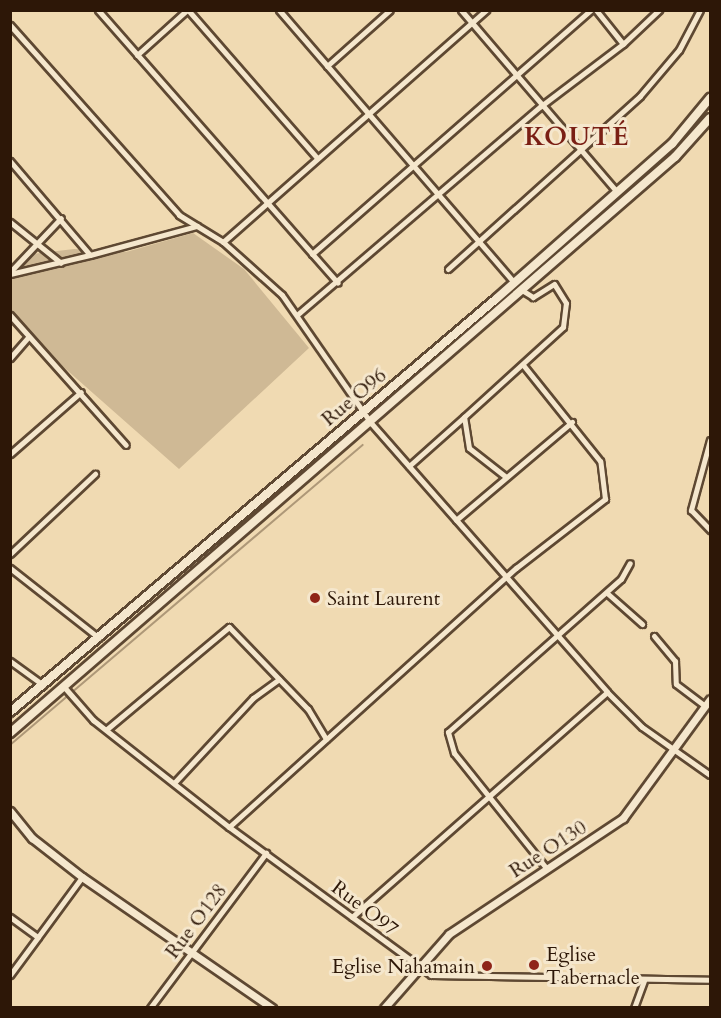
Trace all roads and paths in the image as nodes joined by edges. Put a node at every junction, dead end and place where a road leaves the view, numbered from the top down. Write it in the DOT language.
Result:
graph roads {
  1 [pos="98,10"];
  2 [pos="188,10"];
  3 [pos="390,10"];
  4 [pos="461,10"];
  5 [pos="486,10"];
  6 [pos="591,10"];
  7 [pos="596,10"];
  8 [pos="659,10"];
  9 [pos="700,10"];
  10 [pos="279,11"];
  11 [pos="472,23"];
  12 [pos="10,26"];
  13 [pos="623,44"];
  14 [pos="137,55"];
  15 [pos="327,66"];
  16 [pos="516,75"];
  17 [pos="711,98"];
  18 [pos="541,106"];
  19 [pos="369,113"];
  20 [pos="711,118"];
  21 [pos="580,150"];
  22 [pos="317,158"];
  23 [pos="10,161"];
  24 [pos="413,164"];
  25 [pos="617,192"];
  26 [pos="438,194"];
  27 [pos="266,203"];
  28 [pos="61,218"];
  29 [pos="10,222"];
  30 [pos="197,226"];
  31 [pos="479,241"];
  32 [pos="223,242"];
  33 [pos="34,244"];
  34 [pos="312,254"];
  35 [pos="90,255"];
  36 [pos="61,263"];
  37 [pos="448,269"];
  38 [pos="10,273"];
  39 [pos="514,282"];
  40 [pos="338,283"];
  41 [pos="522,290"];
  42 [pos="298,314"];
  43 [pos="10,315"];
  44 [pos="28,336"];
  45 [pos="10,358"];
  46 [pos="524,366"];
  47 [pos="81,392"];
  48 [pos="363,412"];
  49 [pos="464,417"];
  50 [pos="572,422"];
  51 [pos="371,423"];
  52 [pos="711,440"];
  53 [pos="126,445"];
  54 [pos="10,454"];
  55 [pos="409,466"];
  56 [pos="95,474"];
  57 [pos="506,477"];
  58 [pos="456,520"];
  59 [pos="711,530"];
  60 [pos="10,554"];
  61 [pos="630,563"];
  62 [pos="10,568"];
  63 [pos="507,579"];
  64 [pos="607,593"];
  65 [pos="642,624"];
  66 [pos="555,634"];
  67 [pos="654,636"];
  68 [pos="99,638"];
  69 [pos="10,661"];
  70 [pos="279,679"];
  71 [pos="43,685"];
  72 [pos="65,688"];
  73 [pos="607,692"];
  74 [pos="711,699"];
  75 [pos="705,706"];
  76 [pos="10,712"];
  77 [pos="107,729"];
  78 [pos="10,733"];
  79 [pos="326,739"];
  80 [pos="675,750"];
  81 [pos="711,775"];
  82 [pos="174,783"];
  83 [pos="488,797"];
  84 [pos="10,811"];
  85 [pos="229,827"];
  86 [pos="266,853"];
  87 [pos="547,869"];
  88 [pos="82,877"];
  89 [pos="10,917"];
  90 [pos="352,917"];
  91 [pos="38,937"];
  92 [pos="192,951"];
  93 [pos="418,966"];
  94 [pos="10,975"];
  95 [pos="644,980"];
  96 [pos="711,980"];
  97 [pos="150,1008"];
  98 [pos="272,1008"];
  99 [pos="384,1008"];
  100 [pos="634,1008"];
  1 -- 14 [label="street"];
  2 -- 14 [label="street"];
  2 -- 22 [label="street"];
  3 -- 15 [label="street"];
  4 -- 11 [label="street"];
  5 -- 11 [label="street"];
  6 -- 16 [label="street"];
  7 -- 13 [label="street"];
  8 -- 13 [label="street"];
  9 -- 21 [label="street"];
  10 -- 15 [label="street"];
  11 -- 16 [label="street"];
  11 -- 19 [label="street"];
  12 -- 30 [label="street"];
  13 -- 18 [label="street"];
  14 -- 27 [label="street"];
  15 -- 19 [label="street"];
  16 -- 18 [label="street"];
  16 -- 24 [label="street"];
  17 -- 25 [label="main road, Rue O96"];
  18 -- 21 [label="street"];
  18 -- 26 [label="street"];
  19 -- 22 [label="street"];
  19 -- 24 [label="street"];
  20 -- 41 [label="main road, Rue O96"];
  21 -- 25 [label="street"];
  21 -- 31 [label="street"];
  22 -- 27 [label="street"];
  23 -- 28 [label="street"];
  24 -- 26 [label="street"];
  24 -- 34 [label="street"];
  25 -- 39 [label="main road, Rue O96"];
  26 -- 31 [label="street"];
  26 -- 40 [label="street"];
  27 -- 32 [label="street"];
  27 -- 34 [label="street"];
  28 -- 33 [label="street"];
  28 -- 35 [label="street"];
  29 -- 33 [label="street"];
  30 -- 32 [label="street"];
  30 -- 35 [label="street"];
  31 -- 37 [label="street"];
  31 -- 39 [label="street"];
  32 -- 42 [label="street"];
  33 -- 36 [label="street"];
  33 -- 38 [label="street"];
  34 -- 40 [label="street"];
  35 -- 36 [label="street"];
  36 -- 38 [label="street"];
  39 -- 48 [label="main road, Rue O96"];
  40 -- 42 [label="street"];
  41 -- 46 [label="street"];
  41 -- 51 [label="main road, Rue O96"];
  42 -- 48 [label="street"];
  43 -- 44 [label="street"];
  44 -- 45 [label="street"];
  44 -- 47 [label="street"];
  46 -- 49 [label="street"];
  46 -- 50 [label="street"];
  47 -- 53 [label="street"];
  47 -- 54 [label="street"];
  48 -- 51 [label="street"];
  48 -- 68 [label="main road, Rue O96"];
  49 -- 55 [label="street"];
  49 -- 57 [label="street"];
  50 -- 57 [label="street"];
  50 -- 63 [label="street"];
  51 -- 55 [label="street"];
  51 -- 72 [label="main road, Rue O96"];
  52 -- 59 [label="street"];
  55 -- 58 [label="street"];
  56 -- 60 [label="street"];
  57 -- 58 [label="street"];
  58 -- 63 [label="street"];
  61 -- 64 [label="street"];
  62 -- 68 [label="street"];
  63 -- 66 [label="street"];
  63 -- 79 [label="street"];
  64 -- 65 [label="street"];
  64 -- 66 [label="street"];
  66 -- 73 [label="street"];
  66 -- 83 [label="street"];
  67 -- 75 [label="street"];
  68 -- 71 [label="main road, Rue O96"];
  69 -- 71 [label="street"];
  70 -- 77 [label="street"];
  70 -- 79 [label="street"];
  70 -- 82 [label="street"];
  71 -- 76 [label="main road, Rue O96"];
  72 -- 77 [label="street, Rue O97"];
  72 -- 78 [label="main road, Rue O96"];
  73 -- 80 [label="street"];
  73 -- 83 [label="street"];
  74 -- 75 [label="street, Rue O130"];
  75 -- 80 [label="street, Rue O130"];
  77 -- 82 [label="street, Rue O97"];
  79 -- 85 [label="street"];
  80 -- 81 [label="street"];
  80 -- 87 [label="street, Rue O130"];
  82 -- 85 [label="street, Rue O97"];
  83 -- 87 [label="street"];
  83 -- 90 [label="street"];
  84 -- 88 [label="street"];
  85 -- 86 [label="street, Rue O97"];
  86 -- 90 [label="street, Rue O97"];
  86 -- 92 [label="street, Rue O128"];
  87 -- 93 [label="street, Rue O130"];
  88 -- 91 [label="street"];
  88 -- 92 [label="street"];
  89 -- 91 [label="street"];
  90 -- 93 [label="street, Rue O97"];
  91 -- 94 [label="street"];
  92 -- 97 [label="street, Rue O128"];
  92 -- 98 [label="street"];
  93 -- 95 [label="street, Rue O97"];
  93 -- 99 [label="street, Rue O130"];
  95 -- 96 [label="street, Rue O97"];
  95 -- 100 [label="street"];
}
